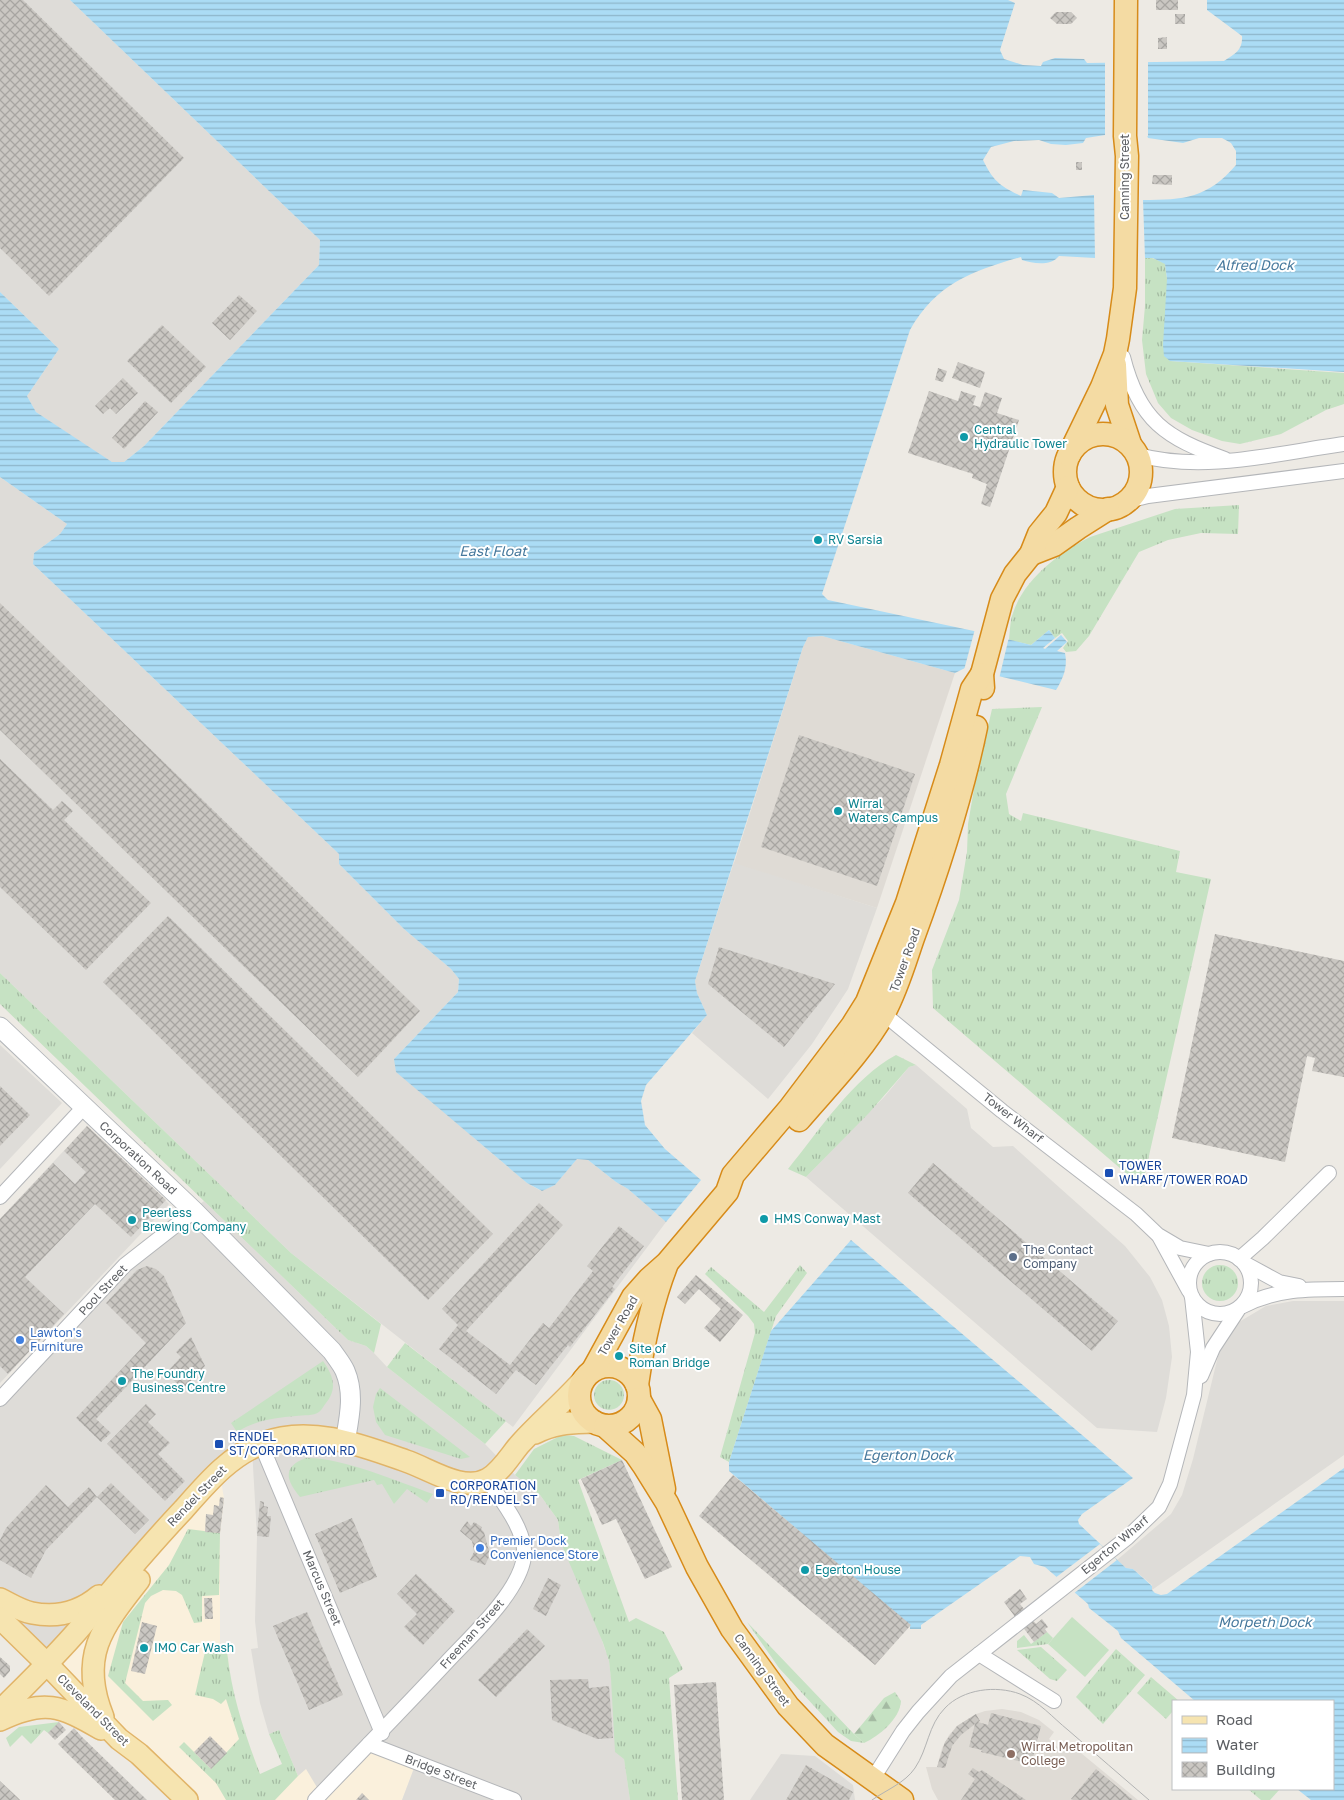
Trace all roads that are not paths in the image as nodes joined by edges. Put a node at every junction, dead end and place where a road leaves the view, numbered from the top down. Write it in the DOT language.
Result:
graph roads {
  1 [pos="1126,0"];
  2 [pos="1117,347"];
  3 [pos="1344,444"];
  4 [pos="1134,450"];
  5 [pos="1069,455"];
  6 [pos="1230,461"];
  7 [pos="1344,471"];
  8 [pos="1068,487"];
  9 [pos="1118,505"];
  10 [pos="1031,554"];
  11 [pos="875,1008"];
  12 [pos="0,1027"];
  13 [pos="84,1107"];
  14 [pos="1329,1173"];
  15 [pos="0,1196"];
  16 [pos="194,1211"];
  17 [pos="1158,1235"];
  18 [pos="1209,1254"];
  19 [pos="1241,1261"];
  20 [pos="667,1263"];
  21 [pos="1314,1289"];
  22 [pos="1344,1289"];
  23 [pos="1191,1295"];
  24 [pos="1240,1308"];
  25 [pos="589,1374"];
  26 [pos="638,1392"];
  27 [pos="1194,1395"];
  28 [pos="0,1399"];
  29 [pos="600,1424"];
  30 [pos="526,1438"];
  31 [pos="345,1442"];
  32 [pos="261,1444"];
  33 [pos="487,1479"];
  34 [pos="667,1503"];
  35 [pos="183,1510"];
  36 [pos="123,1578"];
  37 [pos="0,1599"];
  38 [pos="0,1618"];
  39 [pos="979,1654"];
  40 [pos="47,1664"];
  41 [pos="1054,1701"];
  42 [pos="0,1711"];
  43 [pos="0,1720"];
  44 [pos="112,1732"];
  45 [pos="382,1733"];
  46 [pos="368,1744"];
  47 [pos="872,1780"];
  48 [pos="187,1800"];
  49 [pos="315,1800"];
  50 [pos="514,1800"];
  51 [pos="902,1800"];
  1 -- 2 [label="highway, Canning Street"];
  2 -- 4 [label="highway, Canning Street"];
  2 -- 5 [label="highway, Canning Street"];
  2 -- 6 [label="street"];
  3 -- 6 [label="street"];
  4 -- 5 [label="highway"];
  4 -- 6 [label="street"];
  4 -- 9 [label="highway"];
  5 -- 8 [label="highway"];
  7 -- 9 [label="street"];
  8 -- 9 [label="highway"];
  8 -- 10 [label="highway, Tower Road"];
  9 -- 10 [label="highway"];
  10 -- 11 [label="highway, Tower Road"];
  11 -- 17 [label="street, Tower Wharf"];
  11 -- 20 [label="highway, Tower Road"];
  12 -- 13 [label="main road, Corporation Road"];
  13 -- 15 [label="street"];
  13 -- 16 [label="main road, Corporation Road"];
  14 -- 19 [label="street"];
  16 -- 28 [label="street, Pool Street"];
  16 -- 31 [label="main road, Corporation Road"];
  17 -- 18 [label="street, Tower Wharf"];
  17 -- 23 [label="street, Tower Wharf"];
  18 -- 19 [label="street"];
  18 -- 23 [label="street"];
  19 -- 21 [label="street"];
  19 -- 24 [label="street"];
  20 -- 25 [label="highway, Tower Road"];
  20 -- 26 [label="highway, Tower Road"];
  21 -- 22 [label="street"];
  21 -- 24 [label="street"];
  23 -- 24 [label="street"];
  23 -- 27 [label="street, Egerton Wharf"];
  24 -- 27 [label="street, Egerton Wharf"];
  25 -- 26 [label="highway"];
  25 -- 29 [label="highway"];
  25 -- 30 [label="main road"];
  26 -- 29 [label="highway"];
  26 -- 34 [label="highway, Canning Street"];
  27 -- 39 [label="street, Egerton Wharf"];
  29 -- 30 [label="main road"];
  29 -- 34 [label="highway, Canning Street"];
  30 -- 33 [label="main road"];
  31 -- 32 [label="main road, Rendel Street"];
  31 -- 33 [label="main road, Rendel Street"];
  32 -- 35 [label="main road, Rendel Street"];
  32 -- 45 [label="street, Marcus Street"];
  33 -- 45 [label="street, Freeman Street"];
  34 -- 47 [label="highway, Canning Street"];
  35 -- 36 [label="main road, Rendel Street"];
  35 -- 44 [label="main road"];
  36 -- 37 [label="main road"];
  36 -- 40 [label="main road, Rendel Street"];
  38 -- 40 [label="main road, Cleveland Street"];
  39 -- 41 [label="street"];
  39 -- 47 [label="street, Egerton Wharf"];
  40 -- 42 [label="main road, Rendel Street"];
  40 -- 44 [label="main road, Cleveland Street"];
  43 -- 44 [label="main road"];
  44 -- 48 [label="main road, Cleveland Street"];
  45 -- 46 [label="street, Freeman Street"];
  46 -- 49 [label="street, Freeman Street"];
  46 -- 50 [label="street, Bridge Street"];
  47 -- 51 [label="highway, Canning Street"];
}
